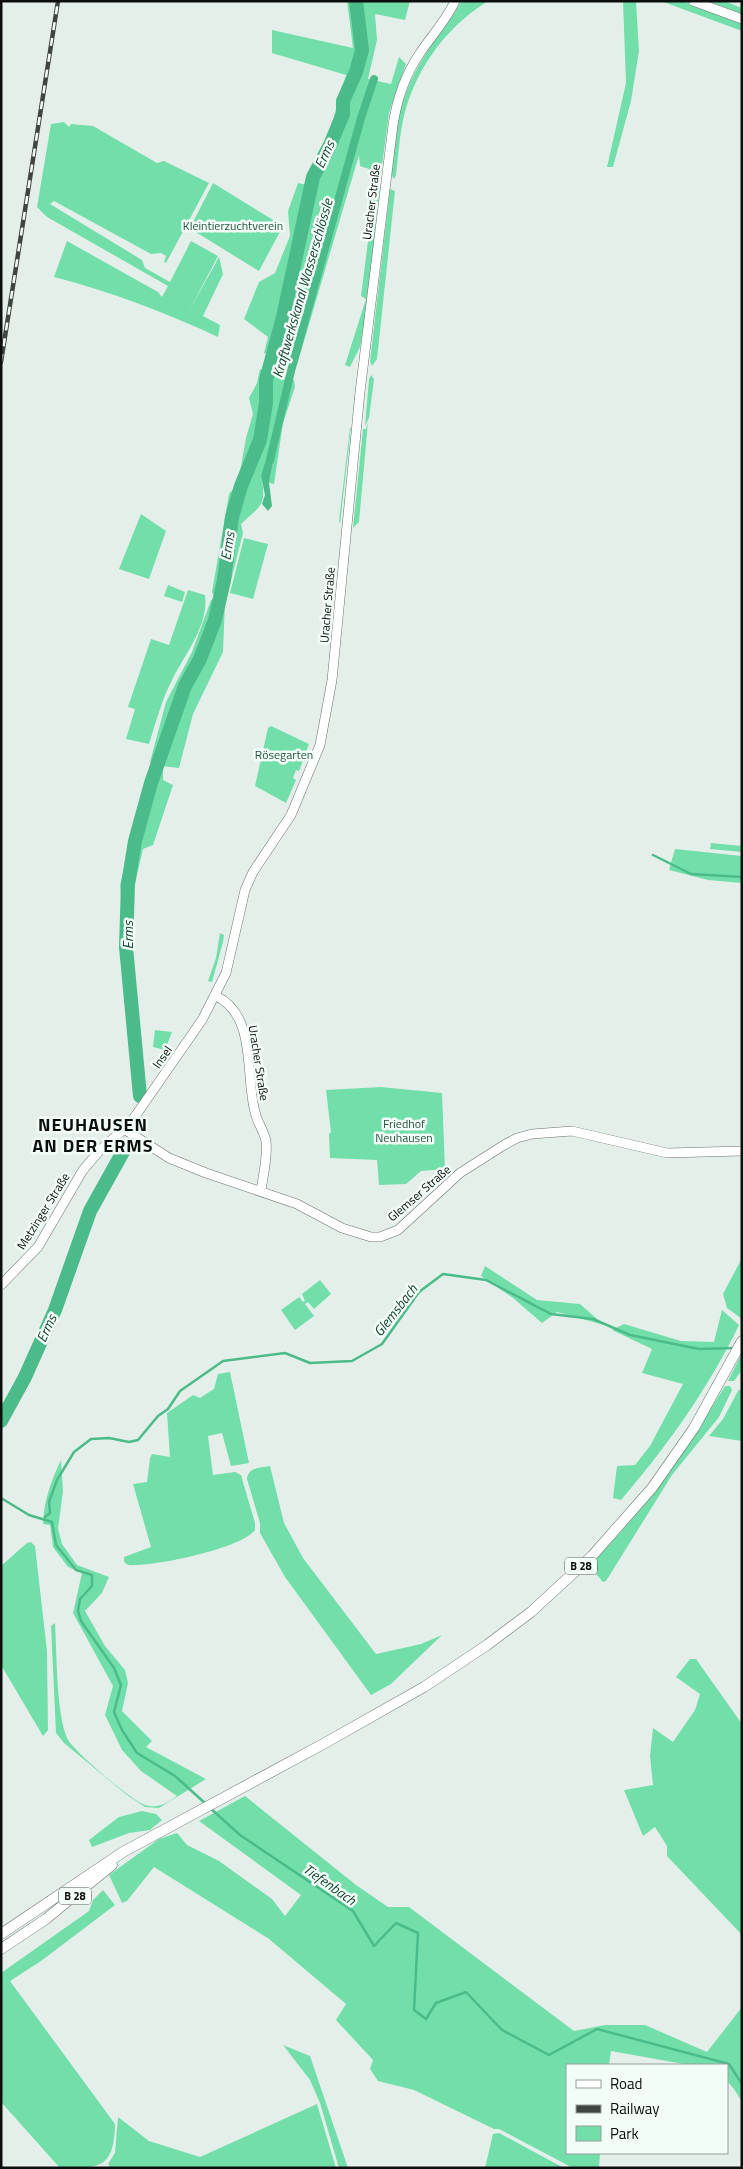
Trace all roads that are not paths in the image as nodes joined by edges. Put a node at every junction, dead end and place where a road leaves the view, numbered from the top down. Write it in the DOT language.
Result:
graph roads {
  1 [pos="455,1"];
  2 [pos="693,1"];
  3 [pos="742,19"];
  4 [pos="216,996"];
  5 [pos="124,1129"];
  6 [pos="742,1151"];
  7 [pos="261,1191"];
  8 [pos="1,1285"];
  9 [pos="742,1341"];
  10 [pos="138,1844"];
  11 [pos="1,1934"];
  12 [pos="1,1949"];
  1 -- 4 [label="street, Uracher Straße"];
  2 -- 3 [label="street"];
  4 -- 5 [label="street, Insel"];
  4 -- 7 [label="street, Uracher Straße"];
  5 -- 7 [label="street"];
  5 -- 8 [label="street, Metzinger Straße"];
  6 -- 7 [label="street, Glemser Straße"];
  9 -- 10 [label="main road, B 28"];
  10 -- 11 [label="main road, B 28"];
  10 -- 12 [label="main road, B 28"];
}
